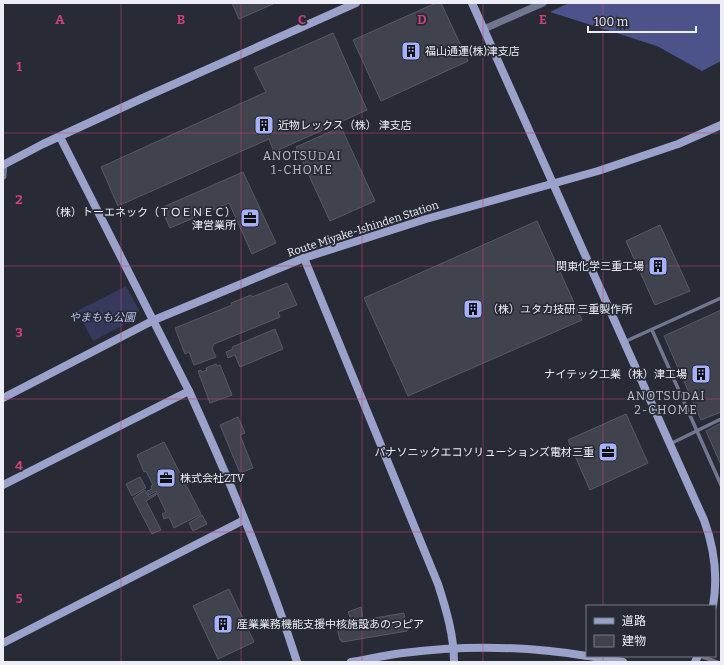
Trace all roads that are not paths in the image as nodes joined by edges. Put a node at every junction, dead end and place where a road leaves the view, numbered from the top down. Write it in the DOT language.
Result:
graph roads {
  1 [pos="356,3"];
  2 [pos="472,3"];
  3 [pos="543,3"];
  4 [pos="484,29"];
  5 [pos="721,125"];
  6 [pos="60,137"];
  7 [pos="4,165"];
  8 [pos="3,176"];
  9 [pos="553,184"];
  10 [pos="304,258"];
  11 [pos="721,298"];
  12 [pos="154,320"];
  13 [pos="652,330"];
  14 [pos="624,342"];
  15 [pos="189,391"];
  16 [pos="3,398"];
  17 [pos="721,419"];
  18 [pos="697,432"];
  19 [pos="670,444"];
  20 [pos="3,485"];
  21 [pos="721,485"];
  22 [pos="244,520"];
  23 [pos="718,571"];
  24 [pos="713,605"];
  25 [pos="3,643"];
  26 [pos="454,648"];
  27 [pos="586,656"];
  28 [pos="594,657"];
  29 [pos="702,657"];
  30 [pos="297,662"];
  31 [pos="352,662"];
  32 [pos="454,662"];
  33 [pos="623,662"];
  34 [pos="717,662"];
  1 -- 6 [label="street"];
  2 -- 4 [label="street"];
  3 -- 4 [label="street"];
  4 -- 9 [label="street"];
  5 -- 9 [label="street, Route Miyake-Ishinden Station"];
  6 -- 7 [label="street"];
  6 -- 12 [label="street"];
  7 -- 8 [label="street"];
  9 -- 10 [label="street, Route Miyake-Ishinden Station"];
  9 -- 14 [label="street"];
  10 -- 12 [label="street, Route Miyake-Ishinden Station"];
  10 -- 26 [label="street"];
  11 -- 13 [label="lane"];
  12 -- 15 [label="street"];
  12 -- 16 [label="street, Route Miyake-Ishinden Station"];
  13 -- 14 [label="lane"];
  13 -- 18 [label="lane"];
  14 -- 19 [label="street"];
  15 -- 20 [label="street"];
  15 -- 22 [label="street"];
  17 -- 18 [label="lane"];
  18 -- 19 [label="lane"];
  18 -- 21 [label="lane"];
  19 -- 23 [label="street"];
  22 -- 25 [label="street"];
  22 -- 30 [label="street"];
  23 -- 24 [label="street"];
  26 -- 27 [label="street"];
  26 -- 31 [label="street"];
  26 -- 32 [label="street"];
  28 -- 33 [label="street"];
  29 -- 34 [label="lane"];
}
